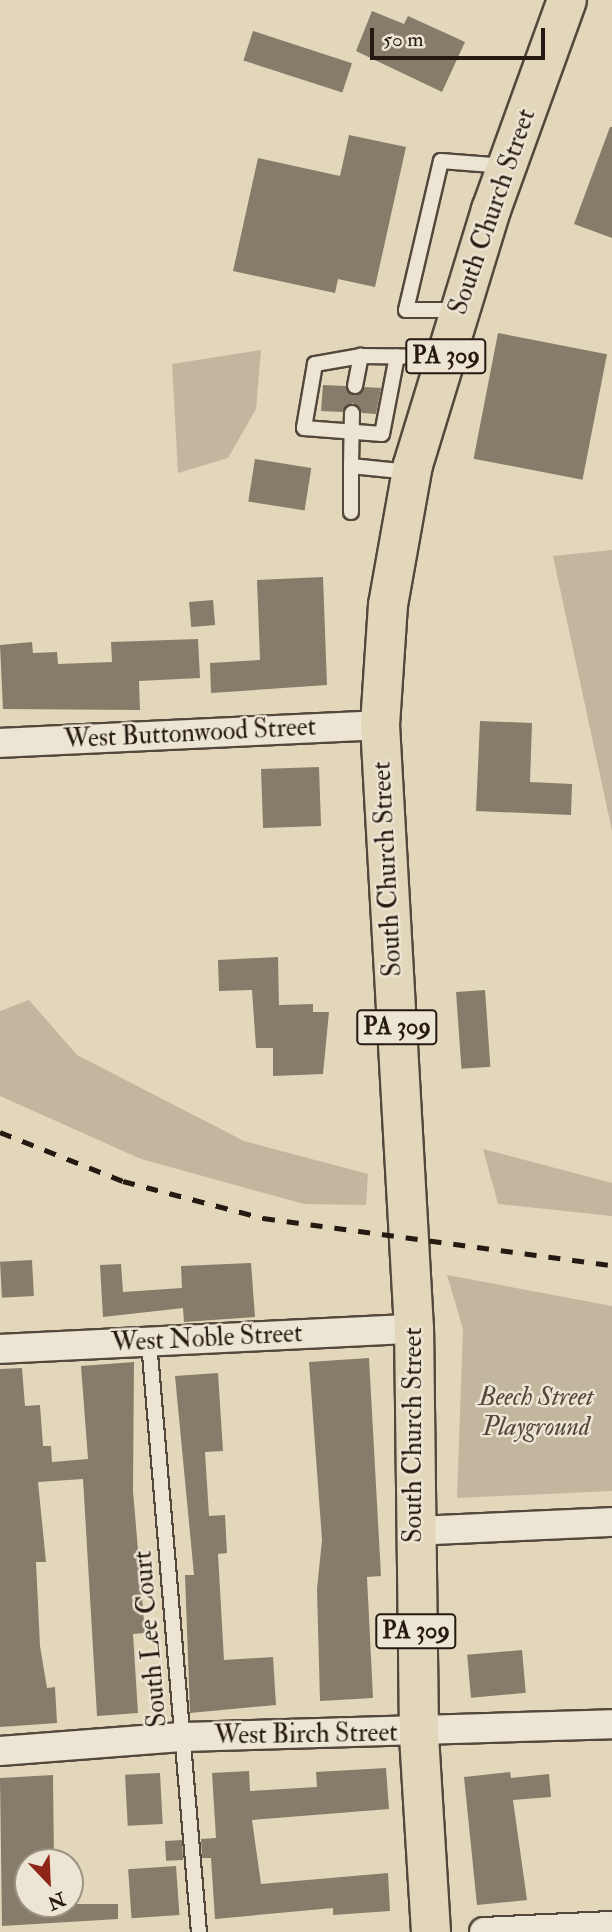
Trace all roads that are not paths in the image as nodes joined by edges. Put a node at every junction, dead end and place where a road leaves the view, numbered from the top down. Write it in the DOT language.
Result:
graph roads {
  1 [pos="567,0"];
  2 [pos="507,166"];
  3 [pos="460,310"];
  4 [pos="361,356"];
  5 [pos="397,356"];
  6 [pos="445,357"];
  7 [pos="355,386"];
  8 [pos="352,413"];
  9 [pos="348,432"];
  10 [pos="351,466"];
  11 [pos="411,472"];
  12 [pos="351,512"];
  13 [pos="380,725"];
  14 [pos="0,743"];
  15 [pos="414,1329"];
  16 [pos="149,1342"];
  17 [pos="0,1349"];
  18 [pos="612,1522"];
  19 [pos="414,1531"];
  20 [pos="612,1724"];
  21 [pos="419,1733"];
  22 [pos="184,1737"];
  23 [pos="0,1751"];
  24 [pos="612,1926"];
  25 [pos="199,1932"];
  26 [pos="430,1932"];
  27 [pos="484,1932"];
  1 -- 2 [label="highway, South Church Street / PA 309"];
  2 -- 3 [label="highway, South Church Street / PA 309"];
  2 -- 3 [label="lane"];
  3 -- 6 [label="highway, South Church Street / PA 309"];
  4 -- 5 [label="lane"];
  4 -- 7 [label="lane"];
  4 -- 9 [label="lane"];
  5 -- 6 [label="lane"];
  5 -- 9 [label="lane"];
  6 -- 11 [label="highway, South Church Street / PA 309"];
  8 -- 9 [label="lane"];
  9 -- 10 [label="lane"];
  10 -- 11 [label="lane"];
  10 -- 12 [label="lane"];
  11 -- 13 [label="highway, South Church Street / PA 309"];
  13 -- 14 [label="street, West Buttonwood Street"];
  13 -- 15 [label="highway, South Church Street / PA 309"];
  15 -- 16 [label="street, West Noble Street"];
  15 -- 19 [label="highway, South Church Street / PA 309"];
  16 -- 17 [label="street, West Noble Street"];
  16 -- 22 [label="lane, South Lee Court"];
  18 -- 19 [label="street"];
  19 -- 21 [label="highway, South Church Street / PA 309"];
  20 -- 21 [label="street, West Birch Street"];
  21 -- 22 [label="street, West Birch Street"];
  21 -- 26 [label="highway, South Church Street / PA 309"];
  22 -- 23 [label="street, West Birch Street"];
  22 -- 25 [label="lane, South Lee Court"];
  24 -- 27 [label="street"];
}
